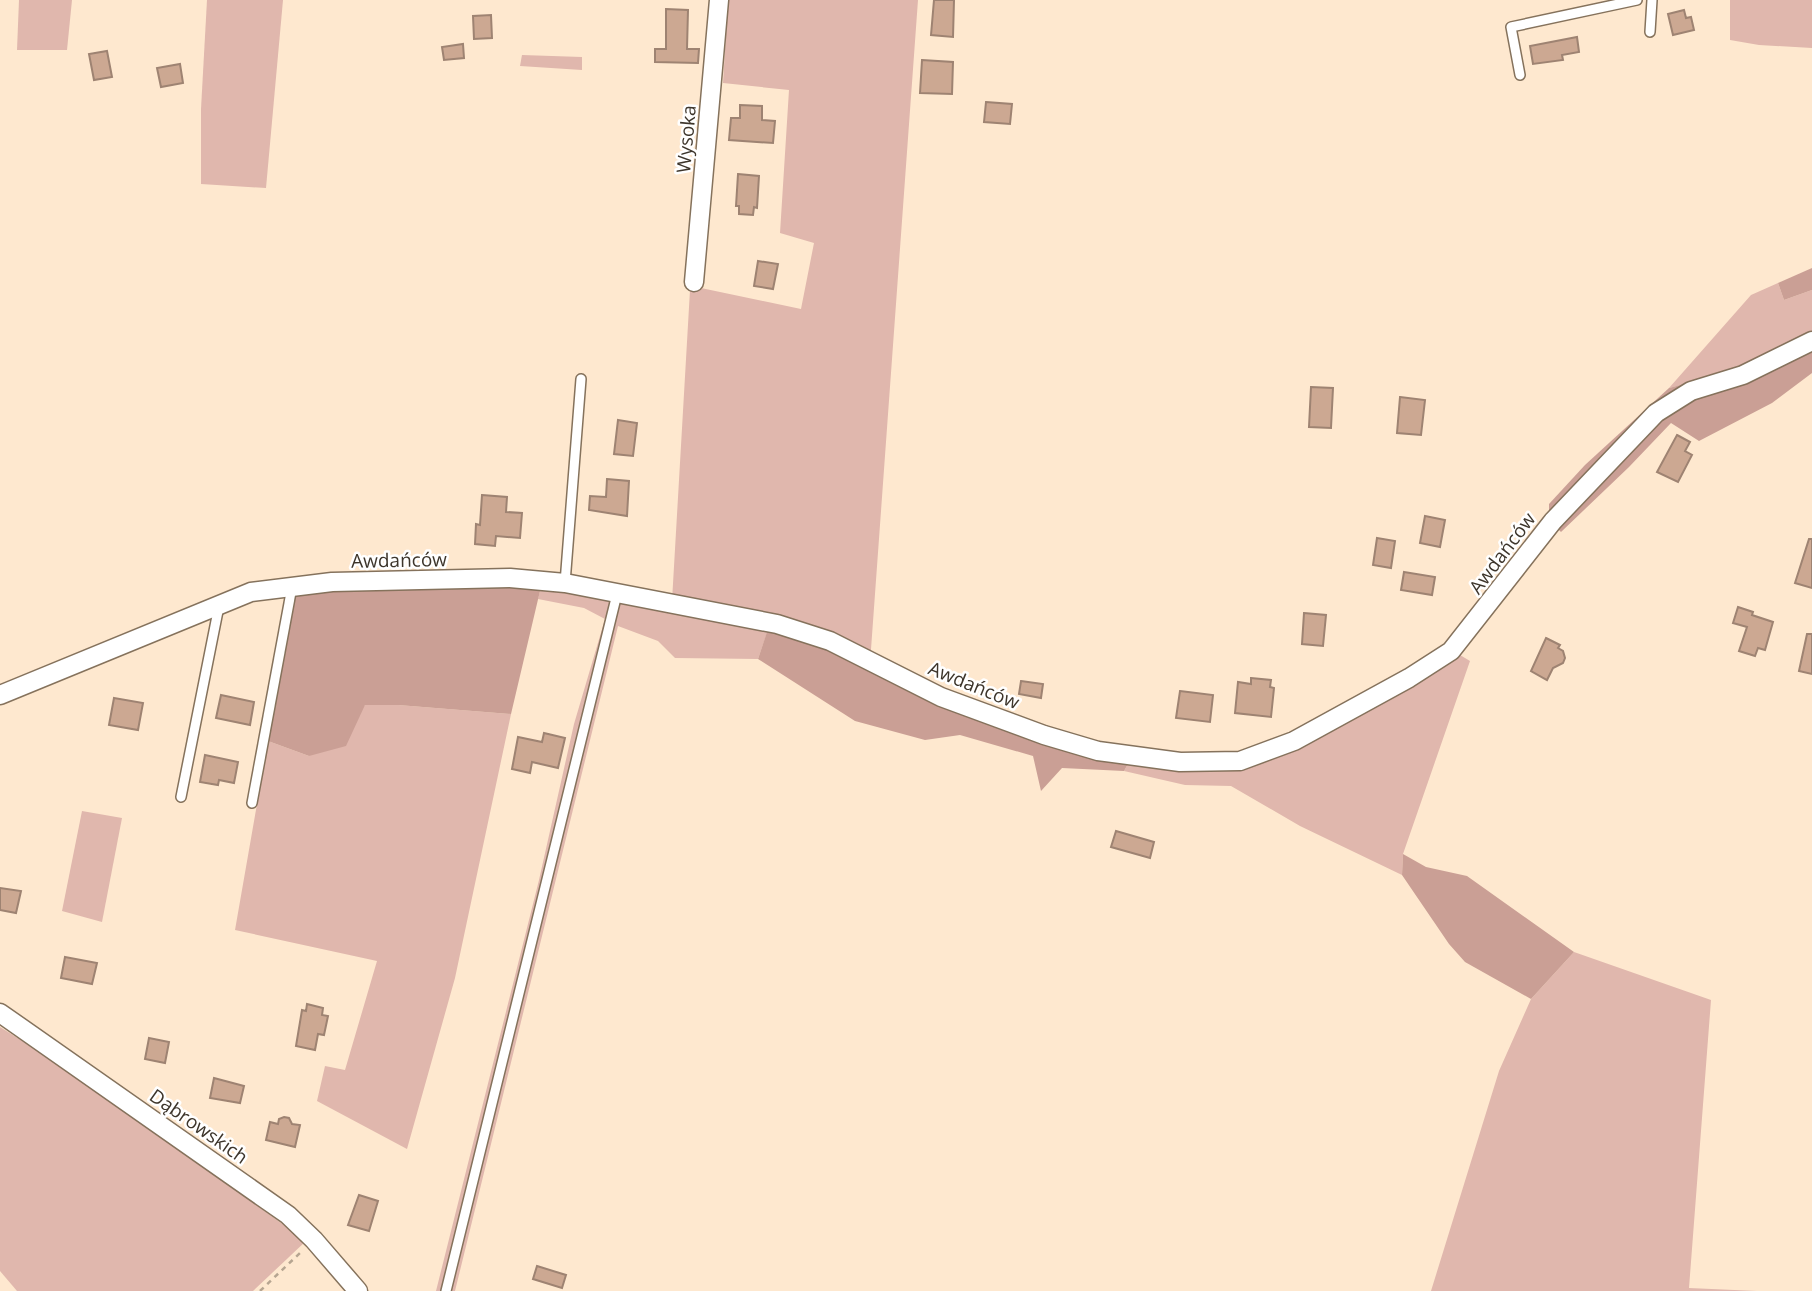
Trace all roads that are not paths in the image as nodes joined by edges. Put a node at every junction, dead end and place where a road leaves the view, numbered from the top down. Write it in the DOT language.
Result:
graph roads {
  1 [pos="719,0"];
  2 [pos="1637,0"];
  3 [pos="1652,0"];
  4 [pos="1650,32"];
  5 [pos="1520,75"];
  6 [pos="694,282"];
  7 [pos="1812,341"];
  8 [pos="581,379"];
  9 [pos="565,583"];
  10 [pos="292,587"];
  11 [pos="617,594"];
  12 [pos="219,605"];
  13 [pos="0,695"];
  14 [pos="181,797"];
  15 [pos="252,803"];
  16 [pos="0,1013"];
  17 [pos="358,1291"];
  18 [pos="446,1291"];
  1 -- 6 [label="street, Wysoka"];
  2 -- 5 [label="lane"];
  3 -- 4 [label="lane"];
  7 -- 11 [label="street, Awdańców"];
  8 -- 9 [label="lane"];
  9 -- 10 [label="street, Awdańców"];
  9 -- 11 [label="street, Awdańców"];
  10 -- 12 [label="street, Awdańców"];
  10 -- 15 [label="lane"];
  11 -- 18 [label="lane"];
  12 -- 13 [label="street, Awdańców"];
  12 -- 14 [label="lane"];
  16 -- 17 [label="street, Dąbrowskich"];
}
